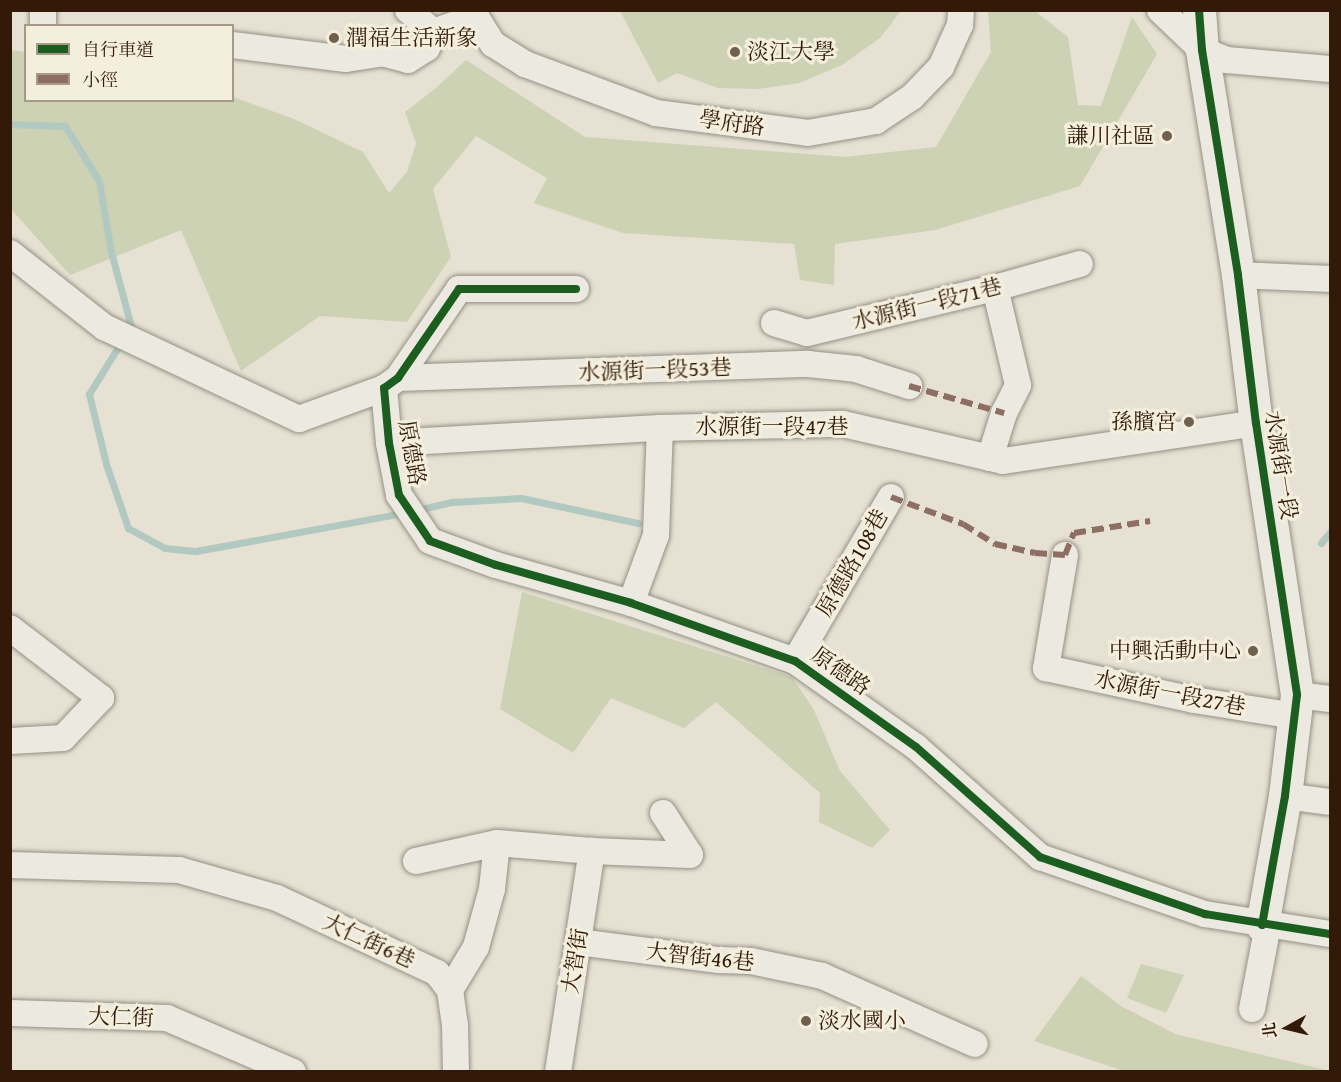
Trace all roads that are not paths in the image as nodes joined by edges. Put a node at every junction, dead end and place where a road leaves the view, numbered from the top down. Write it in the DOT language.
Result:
graph roads {
  1 [pos="408,10"];
  2 [pos="961,10"];
  3 [pos="1160,10"];
  4 [pos="1199,10"];
  5 [pos="476,14"];
  6 [pos="433,32"];
  7 [pos="234,45"];
  8 [pos="1202,50"];
  9 [pos="1330,69"];
  10 [pos="10,253"];
  11 [pos="1080,264"];
  12 [pos="1238,275"];
  13 [pos="1330,279"];
  14 [pos="995,288"];
  15 [pos="576,289"];
  16 [pos="774,323"];
  17 [pos="807,333"];
  18 [pos="808,364"];
  19 [pos="391,383"];
  20 [pos="909,386"];
  21 [pos="1256,423"];
  22 [pos="660,428"];
  23 [pos="389,442"];
  24 [pos="990,458"];
  25 [pos="891,497"];
  26 [pos="1065,555"];
  27 [pos="632,603"];
  28 [pos="10,628"];
  29 [pos="795,661"];
  30 [pos="1330,699"];
  31 [pos="1296,705"];
  32 [pos="10,741"];
  33 [pos="1285,796"];
  34 [pos="1330,801"];
  35 [pos="663,813"];
  36 [pos="497,843"];
  37 [pos="592,851"];
  38 [pos="416,861"];
  39 [pos="10,865"];
  40 [pos="1265,925"];
  41 [pos="1330,934"];
  42 [pos="578,942"];
  43 [pos="450,990"];
  44 [pos="1252,1009"];
  45 [pos="10,1013"];
  46 [pos="975,1044"];
  47 [pos="293,1071"];
  48 [pos="456,1071"];
  49 [pos="558,1071"];
  1 -- 6 [label="street"];
  2 -- 5 [label="street, 學府路"];
  3 -- 8 [label="street"];
  4 -- 8 [label="street, 水源街一段"];
  5 -- 6 [label="street"];
  6 -- 7 [label="street"];
  8 -- 9 [label="street"];
  8 -- 12 [label="street, 水源街一段"];
  10 -- 19 [label="street, 水源街一段53巷"];
  11 -- 14 [label="street, 水源街一段71巷"];
  12 -- 13 [label="street"];
  12 -- 21 [label="street, 水源街一段"];
  14 -- 17 [label="street, 水源街一段71巷"];
  14 -- 24 [label="street"];
  15 -- 19 [label="street"];
  16 -- 17 [label="street"];
  17 -- 18 [label="street"];
  18 -- 19 [label="street, 水源街一段53巷"];
  18 -- 20 [label="street, 水源街一段53巷"];
  19 -- 23 [label="street, 原德路"];
  21 -- 24 [label="street, 水源街一段47巷"];
  21 -- 31 [label="street, 水源街一段"];
  22 -- 23 [label="street, 水源街一段47巷"];
  22 -- 24 [label="street, 水源街一段47巷"];
  22 -- 27 [label="street"];
  23 -- 27 [label="street, 原德路"];
  25 -- 29 [label="street, 原德路108巷"];
  26 -- 31 [label="street, 水源街一段27巷"];
  27 -- 29 [label="street, 原德路"];
  28 -- 32 [label="street"];
  29 -- 40 [label="street, 原德路"];
  30 -- 31 [label="street, 水源街一段27巷"];
  31 -- 33 [label="street, 水源街一段"];
  33 -- 34 [label="street"];
  33 -- 40 [label="street, 水源街一段"];
  35 -- 37 [label="street"];
  36 -- 37 [label="street"];
  36 -- 38 [label="street"];
  36 -- 43 [label="street"];
  37 -- 42 [label="street, 大智街"];
  39 -- 43 [label="street, 大仁街6巷"];
  40 -- 41 [label="street, 原德路"];
  40 -- 44 [label="street"];
  42 -- 46 [label="street, 大智街46巷"];
  42 -- 49 [label="street, 大智街"];
  43 -- 48 [label="street"];
  45 -- 47 [label="street, 大仁街"];
}
